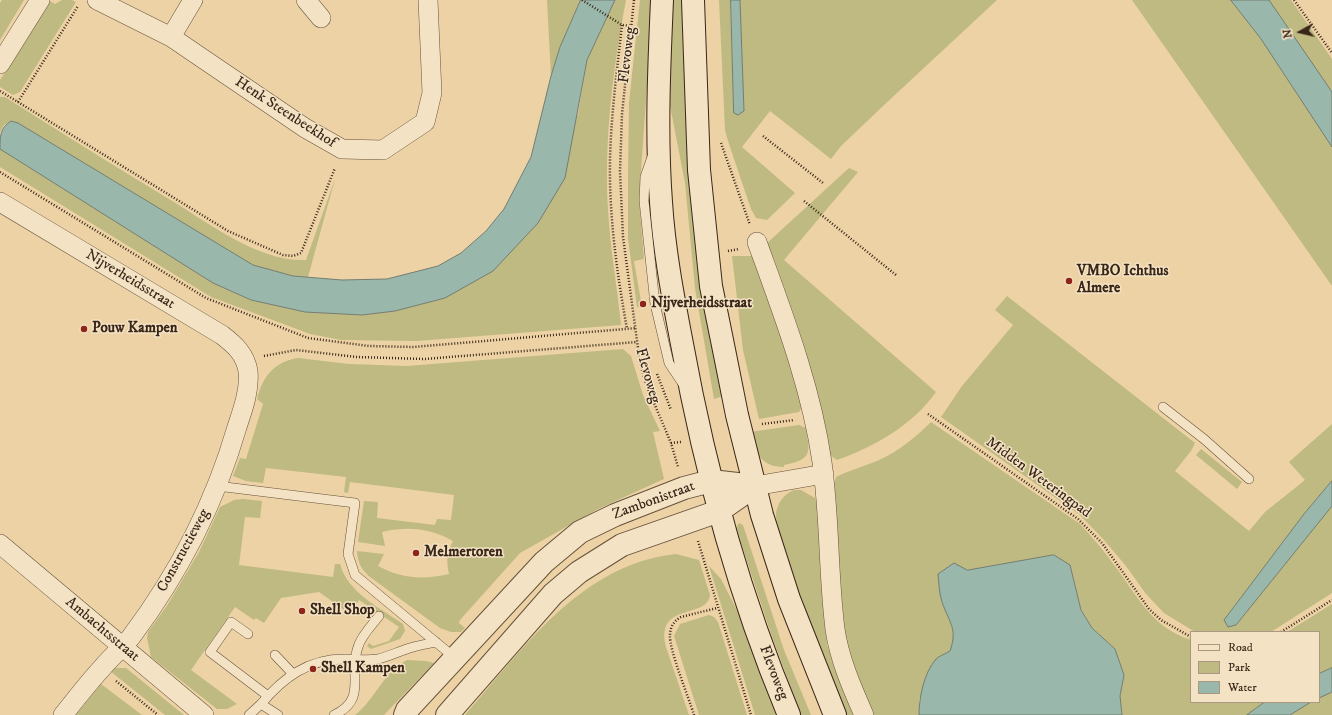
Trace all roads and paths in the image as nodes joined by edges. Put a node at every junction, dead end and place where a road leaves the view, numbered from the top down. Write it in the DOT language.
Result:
graph roads {
  1 [pos="40,0"];
  2 [pos="82,0"];
  3 [pos="98,0"];
  4 [pos="193,0"];
  5 [pos="306,0"];
  6 [pos="428,0"];
  7 [pos="582,0"];
  8 [pos="634,0"];
  9 [pos="662,0"];
  10 [pos="693,0"];
  11 [pos="1294,0"];
  12 [pos="321,18"];
  13 [pos="622,25"];
  14 [pos="631,26"];
  15 [pos="170,37"];
  16 [pos="1332,53"];
  17 [pos="0,64"];
  18 [pos="0,91"];
  19 [pos="18,102"];
  20 [pos="763,136"];
  21 [pos="720,141"];
  22 [pos="342,149"];
  23 [pos="0,172"];
  24 [pos="823,183"];
  25 [pos="804,201"];
  26 [pos="0,202"];
  27 [pos="757,242"];
  28 [pos="896,275"];
  29 [pos="636,328"];
  30 [pos="627,329"];
  31 [pos="637,342"];
  32 [pos="245,360"];
  33 [pos="1163,407"];
  34 [pos="928,414"];
  35 [pos="813,417"];
  36 [pos="756,425"];
  37 [pos="824,474"];
  38 [pos="1249,479"];
  39 [pos="711,481"];
  40 [pos="217,486"];
  41 [pos="755,486"];
  42 [pos="684,488"];
  43 [pos="720,511"];
  44 [pos="693,521"];
  45 [pos="0,544"];
  46 [pos="1332,600"];
  47 [pos="717,608"];
  48 [pos="379,616"];
  49 [pos="1283,631"];
  50 [pos="248,634"];
  51 [pos="1190,636"];
  52 [pos="436,642"];
  53 [pos="122,647"];
  54 [pos="275,655"];
  55 [pos="456,659"];
  56 [pos="355,660"];
  57 [pos="101,669"];
  58 [pos="293,674"];
  59 [pos="268,696"];
  60 [pos="261,704"];
  61 [pos="402,713"];
  62 [pos="63,715"];
  63 [pos="158,715"];
  64 [pos="204,715"];
  65 [pos="249,715"];
  66 [pos="278,715"];
  67 [pos="334,715"];
  68 [pos="447,715"];
  69 [pos="694,715"];
  70 [pos="751,715"];
  71 [pos="789,715"];
  72 [pos="835,715"];
  73 [pos="864,715"];
  1 -- 17 [label="street"];
  2 -- 19 [label="path"];
  3 -- 15 [label="street, Henk Steenbeekhof"];
  4 -- 15 [label="street"];
  5 -- 12 [label="street"];
  6 -- 22 [label="street, Henk Steenbeekhof"];
  7 -- 13 [label="path"];
  8 -- 14 [label="path, Flevoweg"];
  9 -- 39 [label="main road, Flevoweg"];
  10 -- 41 [label="main road"];
  11 -- 16 [label="path"];
  13 -- 14 [label="path"];
  13 -- 30 [label="path"];
  14 -- 29 [label="path, Flevoweg"];
  15 -- 22 [label="street, Henk Steenbeekhof"];
  18 -- 19 [label="path"];
  19 -- 22 [label="path"];
  20 -- 24 [label="path"];
  21 -- 27 [label="path"];
  23 -- 30 [label="path"];
  25 -- 28 [label="path"];
  26 -- 32 [label="street, Nijverheidsstraat"];
  27 -- 35 [label="street"];
  29 -- 30 [label="path"];
  29 -- 31 [label="path, Flevoweg"];
  31 -- 32 [label="path"];
  31 -- 42 [label="path, Flevoweg"];
  32 -- 40 [label="street, Constructieweg"];
  33 -- 38 [label="lane"];
  34 -- 51 [label="path, Midden Weteringpad"];
  35 -- 36 [label="path"];
  35 -- 37 [label="street"];
  37 -- 41 [label="street"];
  37 -- 73 [label="street"];
  39 -- 41 [label="main road, Zambonistraat"];
  39 -- 42 [label="main road, Zambonistraat"];
  39 -- 43 [label="main road, Flevoweg"];
  40 -- 52 [label="lane"];
  40 -- 53 [label="street, Constructieweg"];
  41 -- 43 [label="main road, Zambonistraat"];
  41 -- 72 [label="main road"];
  42 -- 55 [label="main road, Zambonistraat"];
  43 -- 44 [label="main road, Zambonistraat"];
  43 -- 71 [label="main road, Flevoweg"];
  44 -- 47 [label="path"];
  44 -- 68 [label="main road, Zambonistraat"];
  45 -- 53 [label="street, Ambachtsstraat"];
  46 -- 49 [label="path"];
  47 -- 69 [label="path"];
  47 -- 70 [label="path"];
  48 -- 56 [label="lane"];
  50 -- 59 [label="lane"];
  52 -- 55 [label="lane"];
  52 -- 56 [label="lane"];
  53 -- 57 [label="street, Constructieweg"];
  53 -- 64 [label="street, Ambachtsstraat"];
  54 -- 58 [label="lane"];
  55 -- 61 [label="main road, Zambonistraat"];
  56 -- 58 [label="lane"];
  56 -- 67 [label="lane"];
  57 -- 62 [label="street, Constructieweg"];
  57 -- 63 [label="path"];
  58 -- 59 [label="lane"];
  59 -- 60 [label="lane"];
  60 -- 65 [label="lane"];
  60 -- 66 [label="lane"];
}
